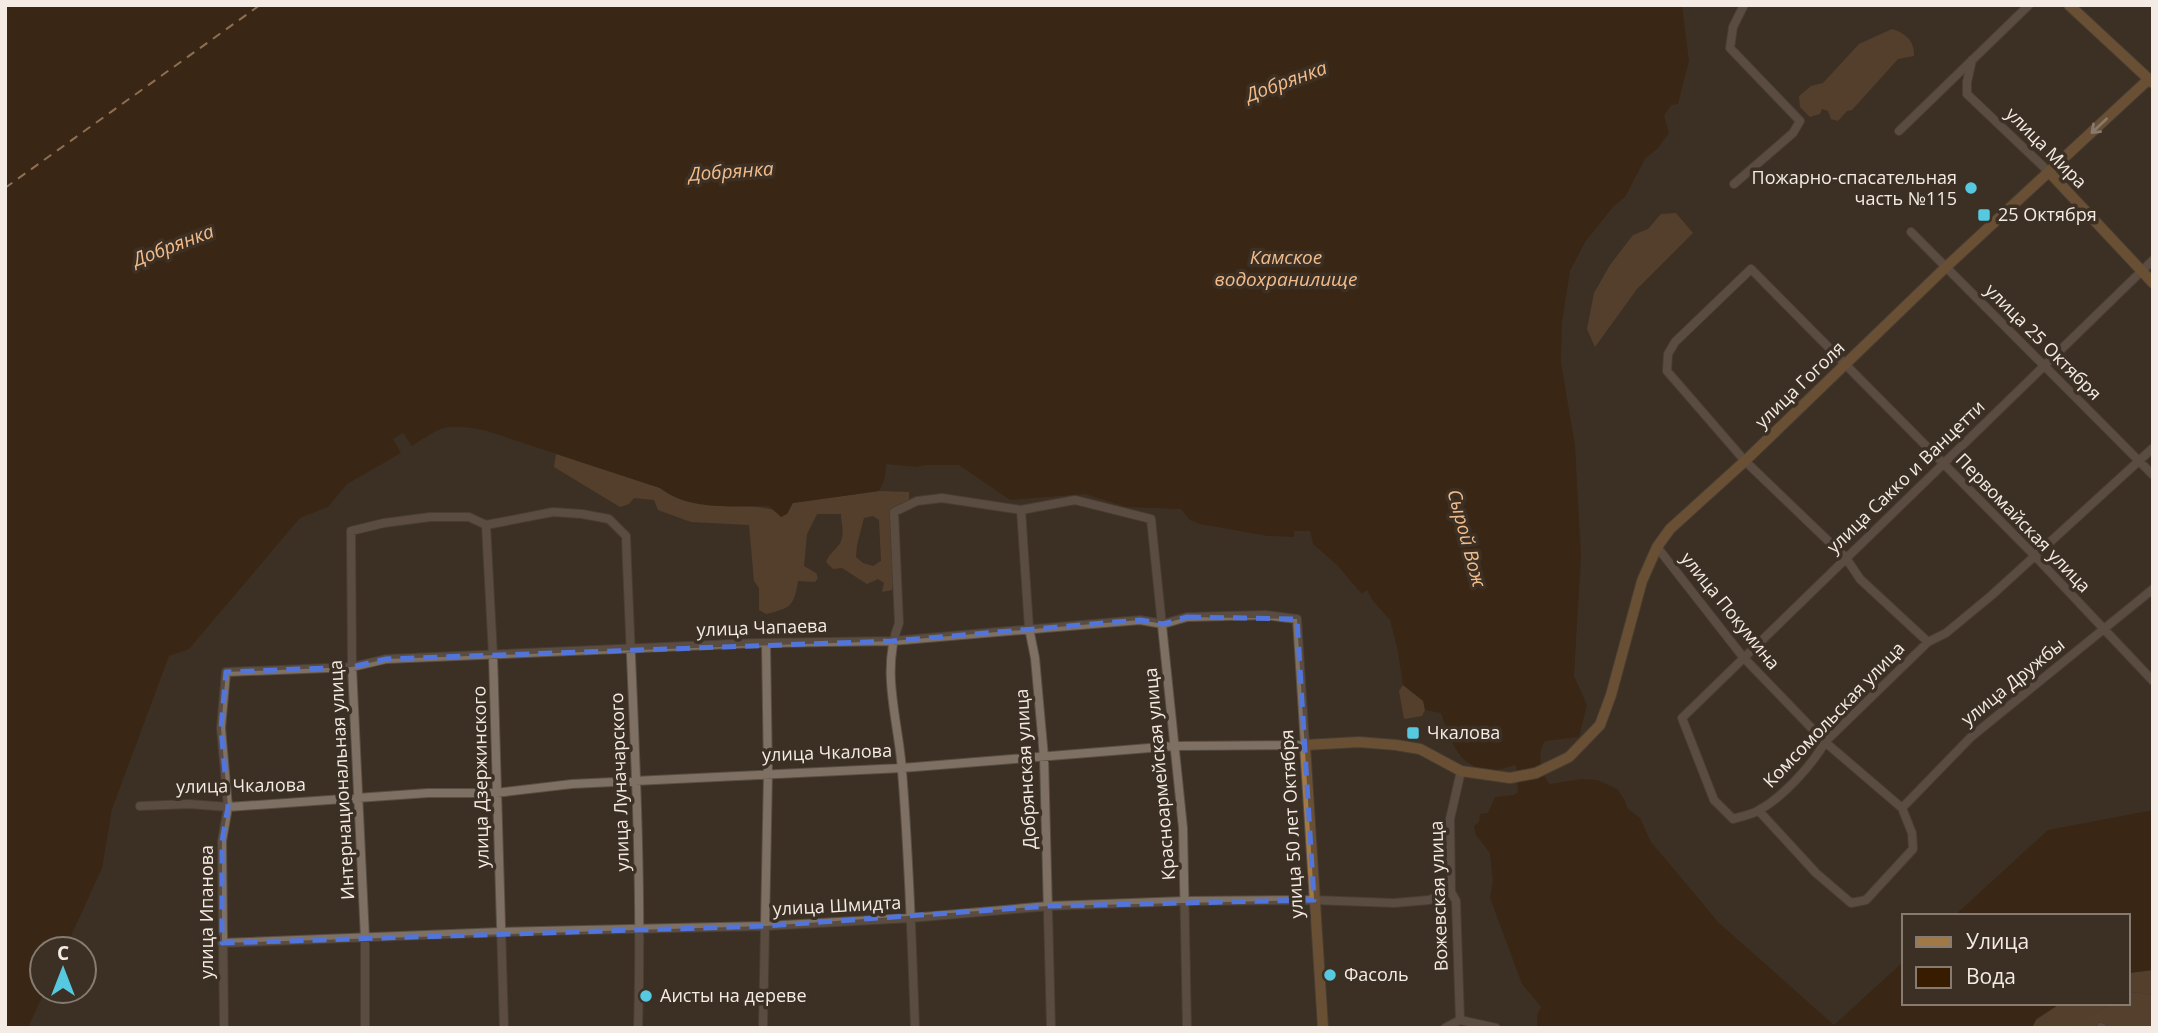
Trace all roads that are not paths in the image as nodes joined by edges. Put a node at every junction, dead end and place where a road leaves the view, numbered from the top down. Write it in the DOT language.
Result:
graph roads {
  1 [pos="1744,5"];
  2 [pos="2029,5"];
  3 [pos="2069,5"];
  4 [pos="1972,60"];
  5 [pos="2151,79"];
  6 [pos="1899,131"];
  7 [pos="2049,172"];
  8 [pos="1734,184"];
  9 [pos="1911,232"];
  10 [pos="2153,260"];
  11 [pos="1946,267"];
  12 [pos="2142,272"];
  13 [pos="2153,283"];
  14 [pos="1847,364"];
  15 [pos="2043,365"];
  16 [pos="2153,448"];
  17 [pos="1745,461"];
  18 [pos="2140,461"];
  19 [pos="1944,465"];
  20 [pos="2153,475"];
  21 [pos="1021,510"];
  22 [pos="486,525"];
  23 [pos="1657,547"];
  24 [pos="2035,556"];
  25 [pos="1846,558"];
  26 [pos="2153,589"];
  27 [pos="1297,619"];
  28 [pos="1163,624"];
  29 [pos="1029,628"];
  30 [pos="2104,629"];
  31 [pos="892,641"];
  32 [pos="1928,642"];
  33 [pos="766,644"];
  34 [pos="631,649"];
  35 [pos="493,655"];
  36 [pos="1743,657"];
  37 [pos="352,667"];
  38 [pos="226,672"];
  39 [pos="2153,681"];
  40 [pos="1825,742"];
  41 [pos="1306,744"];
  42 [pos="1174,746"];
  43 [pos="1044,757"];
  44 [pos="902,768"];
  45 [pos="1461,771"];
  46 [pos="768,773"];
  47 [pos="1510,778"];
  48 [pos="638,780"];
  49 [pos="496,793"];
  50 [pos="359,799"];
  51 [pos="139,806"];
  52 [pos="228,807"];
  53 [pos="1902,808"];
  54 [pos="1759,811"];
  55 [pos="1451,892"];
  56 [pos="1314,900"];
  57 [pos="1185,901"];
  58 [pos="1049,906"];
  59 [pos="911,918"];
  60 [pos="765,926"];
  61 [pos="641,928"];
  62 [pos="500,932"];
  63 [pos="365,938"];
  64 [pos="222,943"];
  65 [pos="1460,1020"];
  66 [pos="224,1028"];
  67 [pos="365,1028"];
  68 [pos="504,1028"];
  69 [pos="638,1028"];
  70 [pos="763,1028"];
  71 [pos="915,1028"];
  72 [pos="1051,1028"];
  73 [pos="1187,1028"];
  74 [pos="1323,1028"];
  75 [pos="1445,1028"];
  76 [pos="1496,1028"];
  1 -- 8 [label="street"];
  2 -- 4 [label="street"];
  3 -- 5 [label="main road"];
  4 -- 6 [label="street"];
  4 -- 7 [label="street, улица Мира"];
  5 -- 7 [label="main road, улица Гоголя, one-way"];
  7 -- 11 [label="main road, улица Гоголя"];
  7 -- 12 [label="main road, улица Мира"];
  9 -- 11 [label="street, улица 25 Октября"];
  10 -- 12 [label="street, улица Сакко и Ванцетти"];
  11 -- 14 [label="main road, улица Гоголя"];
  11 -- 15 [label="street, улица 25 Октября"];
  12 -- 13 [label="main road, улица Мира"];
  12 -- 15 [label="street, улица Сакко и Ванцетти"];
  14 -- 17 [label="main road, улица Гоголя"];
  14 -- 17 [label="street, Первомайская улица"];
  14 -- 19 [label="street, Первомайская улица"];
  15 -- 18 [label="street, улица 25 Октября"];
  15 -- 19 [label="street, улица Сакко и Ванцетти"];
  16 -- 18 [label="street, Комсомольская улица"];
  17 -- 23 [label="main road, улица Гоголя"];
  17 -- 25 [label="street"];
  18 -- 20 [label="street, улица 25 Октября"];
  18 -- 24 [label="street, Комсомольская улица"];
  19 -- 24 [label="street, Первомайская улица"];
  19 -- 25 [label="street, улица Сакко и Ванцетти"];
  21 -- 28 [label="street, Красноармейская улица"];
  21 -- 29 [label="street, Добрянская улица"];
  21 -- 31 [label="street"];
  22 -- 34 [label="street, улица Луначарского"];
  22 -- 35 [label="street, улица Дзержинского"];
  22 -- 37 [label="street, Интернациональная улица"];
  23 -- 36 [label="street, улица Покумина"];
  23 -- 47 [label="main road, улица Гоголя"];
  24 -- 30 [label="street, Первомайская улица"];
  24 -- 32 [label="street, Комсомольская улица"];
  25 -- 32 [label="street"];
  25 -- 36 [label="street, улица Сакко и Ванцетти"];
  26 -- 30 [label="street, улица Дружбы"];
  27 -- 28 [label="street, улица Чапаева"];
  27 -- 41 [label="street, улица 50 лет Октября"];
  28 -- 29 [label="street, улица Чапаева"];
  28 -- 42 [label="street, Красноармейская улица"];
  29 -- 31 [label="street, улица Чапаева"];
  29 -- 43 [label="street, Добрянская улица"];
  30 -- 39 [label="street, Первомайская улица"];
  30 -- 53 [label="street, улица Дружбы"];
  31 -- 33 [label="street, улица Чапаева"];
  31 -- 44 [label="street"];
  32 -- 40 [label="street, Комсомольская улица"];
  33 -- 34 [label="street, улица Чапаева"];
  33 -- 46 [label="street"];
  34 -- 35 [label="street, улица Чапаева"];
  34 -- 48 [label="street, улица Луначарского"];
  35 -- 37 [label="street, улица Чапаева"];
  35 -- 49 [label="street, улица Дзержинского"];
  36 -- 40 [label="street, улица Покумина"];
  36 -- 54 [label="street, улица Сакко и Ванцетти"];
  37 -- 38 [label="street, улица Чапаева"];
  37 -- 50 [label="street, Интернациональная улица"];
  38 -- 52 [label="street, улица Ипанова"];
  40 -- 53 [label="street, улица Покумина"];
  40 -- 54 [label="street, Комсомольская улица"];
  41 -- 42 [label="street, улица Чкалова"];
  41 -- 45 [label="main road, улица Чкалова"];
  41 -- 56 [label="main road, улица 50 лет Октября"];
  42 -- 43 [label="street, улица Чкалова"];
  42 -- 57 [label="street, Красноармейская улица"];
  43 -- 44 [label="street, улица Чкалова"];
  43 -- 58 [label="street, Добрянская улица"];
  44 -- 46 [label="street, улица Чкалова"];
  44 -- 59 [label="street"];
  45 -- 47 [label="main road, улица Чкалова"];
  45 -- 55 [label="street, Вожевская улица"];
  46 -- 48 [label="street, улица Чкалова"];
  46 -- 60 [label="street"];
  48 -- 49 [label="street, улица Чкалова"];
  48 -- 61 [label="street, улица Луначарского"];
  49 -- 50 [label="street, улица Чкалова"];
  49 -- 62 [label="street, улица Дзержинского"];
  50 -- 52 [label="street, улица Чкалова"];
  50 -- 63 [label="street, Интернациональная улица"];
  51 -- 52 [label="street, улица Чкалова"];
  52 -- 64 [label="street, улица Ипанова"];
  53 -- 54 [label="street"];
  55 -- 56 [label="street, улица Шмидта"];
  55 -- 65 [label="street, Вожевская улица"];
  56 -- 57 [label="street, улица Шмидта"];
  56 -- 74 [label="main road, улица 50 лет Октября"];
  57 -- 58 [label="street, улица Шмидта"];
  57 -- 73 [label="street, Красноармейская улица"];
  58 -- 59 [label="street, улица Шмидта"];
  58 -- 72 [label="street, Добрянская улица"];
  59 -- 60 [label="street, улица Шмидта"];
  59 -- 71 [label="street"];
  60 -- 61 [label="street, улица Шмидта"];
  60 -- 70 [label="street"];
  61 -- 62 [label="street, улица Шмидта"];
  61 -- 69 [label="street, улица Луначарского"];
  62 -- 63 [label="street, улица Шмидта"];
  62 -- 68 [label="street, улица Дзержинского"];
  63 -- 64 [label="street, улица Шмидта"];
  63 -- 67 [label="street, Интернациональная улица"];
  64 -- 66 [label="street, улица Ипанова"];
  65 -- 75 [label="street"];
  65 -- 76 [label="street"];
}
